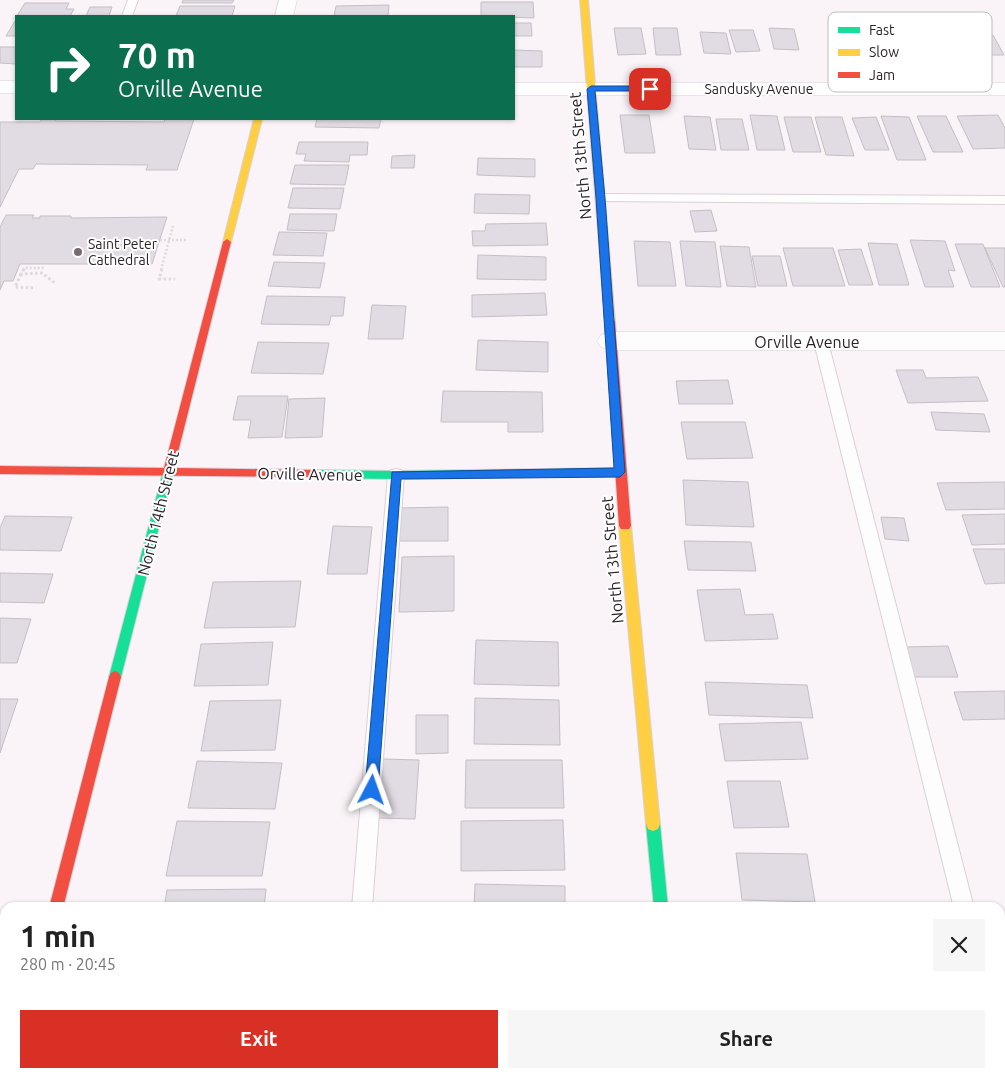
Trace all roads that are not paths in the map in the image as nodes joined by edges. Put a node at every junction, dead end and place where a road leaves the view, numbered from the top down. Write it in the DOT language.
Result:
graph roads {
  1 [pos="133,0"];
  2 [pos="288,0"];
  3 [pos="584,0"];
  4 [pos="126,15"];
  5 [pos="284,15"];
  6 [pos="0,87"];
  7 [pos="15,87"];
  8 [pos="515,88"];
  9 [pos="591,89"];
  10 [pos="828,89"];
  11 [pos="992,89"];
  12 [pos="1005,89"];
  13 [pos="258,120"];
  14 [pos="601,198"];
  15 [pos="1005,200"];
  16 [pos="610,341"];
  17 [pos="1005,341"];
  18 [pos="821,342"];
  19 [pos="0,470"];
  20 [pos="620,472"];
  21 [pos="168,473"];
  22 [pos="396,475"];
  23 [pos="58,902"];
  24 [pos="362,902"];
  25 [pos="660,902"];
  26 [pos="962,902"];
  1 -- 4 [label="lane"];
  2 -- 5 [label="street"];
  3 -- 9 [label="street, North 13th Street"];
  6 -- 7 [label="street"];
  8 -- 9 [label="street, Sandusky Avenue"];
  9 -- 10 [label="street, Sandusky Avenue"];
  9 -- 14 [label="street, North 13th Street"];
  11 -- 12 [label="street, Sandusky Avenue"];
  13 -- 21 [label="street, North 14th Street"];
  14 -- 15 [label="lane"];
  14 -- 16 [label="street, North 13th Street"];
  16 -- 18 [label="street, Orville Avenue"];
  16 -- 20 [label="street, North 13th Street"];
  17 -- 18 [label="street, Orville Avenue"];
  18 -- 26 [label="lane"];
  19 -- 21 [label="street, Orville Avenue"];
  20 -- 22 [label="street, Orville Avenue"];
  20 -- 25 [label="street, North 13th Street"];
  21 -- 22 [label="street, Orville Avenue"];
  21 -- 23 [label="street, North 14th Street"];
  22 -- 24 [label="lane"];
}
